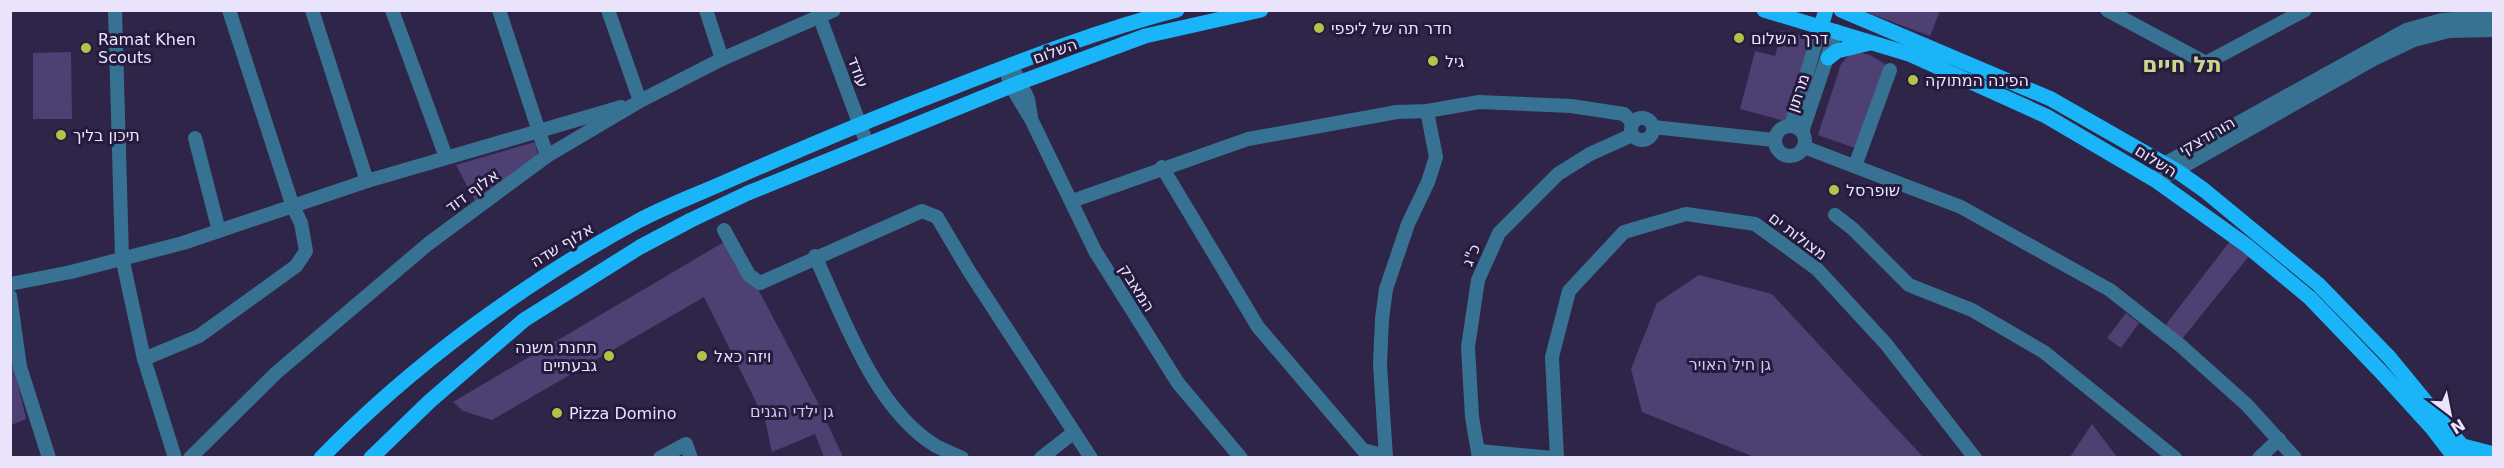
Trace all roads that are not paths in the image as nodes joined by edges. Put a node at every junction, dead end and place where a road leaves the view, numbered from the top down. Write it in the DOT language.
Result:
graph roads {
  1 [pos="115,10"];
  2 [pos="230,10"];
  3 [pos="312,10"];
  4 [pos="392,10"];
  5 [pos="499,10"];
  6 [pos="608,10"];
  7 [pos="706,10"];
  8 [pos="834,10"];
  9 [pos="1177,10"];
  10 [pos="1261,10"];
  11 [pos="1764,10"];
  12 [pos="1826,10"];
  13 [pos="2108,10"];
  14 [pos="1842,11"];
  15 [pos="818,13"];
  16 [pos="2295,13"];
  17 [pos="1865,15"];
  18 [pos="2493,16"];
  19 [pos="1821,27"];
  20 [pos="2493,30"];
  21 [pos="1836,31"];
  22 [pos="1873,42"];
  23 [pos="1828,58"];
  24 [pos="722,60"];
  25 [pos="1009,66"];
  26 [pos="1890,70"];
  27 [pos="1016,84"];
  28 [pos="640,101"];
  29 [pos="1427,111"];
  30 [pos="860,124"];
  31 [pos="1633,129"];
  32 [pos="1797,129"];
  33 [pos="538,130"];
  34 [pos="195,138"];
  35 [pos="1774,140"];
  36 [pos="867,144"];
  37 [pos="1804,147"];
  38 [pos="547,156"];
  39 [pos="446,157"];
  40 [pos="1855,166"];
  41 [pos="1162,168"];
  42 [pos="2171,168"];
  43 [pos="2155,180"];
  44 [pos="367,181"];
  45 [pos="1072,201"];
  46 [pos="293,207"];
  47 [pos="1835,215"];
  48 [pos="724,230"];
  49 [pos="219,231"];
  50 [pos="815,256"];
  51 [pos="122,257"];
  52 [pos="10,284"];
  53 [pos="10,296"];
  54 [pos="144,359"];
  55 [pos="1073,433"];
  56 [pos="2279,439"];
  57 [pos="1479,454"];
  58 [pos="2463,454"];
  59 [pos="2493,454"];
  60 [pos="1386,457"];
  61 [pos="49,458"];
  62 [pos="175,458"];
  63 [pos="190,458"];
  64 [pos="321,458"];
  65 [pos="371,458"];
  66 [pos="660,458"];
  67 [pos="691,458"];
  68 [pos="962,458"];
  69 [pos="1041,458"];
  70 [pos="1091,458"];
  71 [pos="1241,458"];
  72 [pos="1555,458"];
  73 [pos="1975,458"];
  74 [pos="2175,458"];
  75 [pos="2259,458"];
  76 [pos="2295,458"];
  1 -- 51 [label="street"];
  2 -- 46 [label="street"];
  3 -- 44 [label="street"];
  4 -- 39 [label="street"];
  5 -- 33 [label="street"];
  6 -- 28 [label="street"];
  7 -- 24 [label="street"];
  8 -- 15 [label="street, אלוף דוד"];
  9 -- 25 [label="main road, השלום"];
  10 -- 27 [label="main road, השלום"];
  11 -- 19 [label="main road, השלום"];
  12 -- 19 [label="main road"];
  13 -- 16 [label="street"];
  14 -- 17 [label="main road, השלום"];
  14 -- 21 [label="main road"];
  15 -- 24 [label="street, אלוף דוד"];
  15 -- 30 [label="street, עודד"];
  17 -- 42 [label="main road, השלום"];
  18 -- 42 [label="street, הורודצקי"];
  19 -- 21 [label="main road, השלום"];
  19 -- 32 [label="street, מרתון"];
  20 -- 42 [label="street, הורודצקי"];
  21 -- 22 [label="main road, השלום"];
  21 -- 23 [label="street, מרתון"];
  22 -- 23 [label="main road"];
  22 -- 43 [label="main road, השלום"];
  23 -- 32 [label="street, מרתון"];
  24 -- 28 [label="street, אלוף דוד"];
  25 -- 27 [label="street, המאבק"];
  25 -- 30 [label="main road, השלום"];
  26 -- 40 [label="street"];
  27 -- 36 [label="main road, השלום"];
  27 -- 45 [label="street, המאבק"];
  28 -- 33 [label="street"];
  28 -- 38 [label="street, אלוף דוד"];
  29 -- 31 [label="street"];
  29 -- 41 [label="street"];
  29 -- 60 [label="street"];
  30 -- 36 [label="street, עודד"];
  30 -- 64 [label="main road, אלוף שדה"];
  31 -- 35 [label="street, כ\"ג"];
  31 -- 57 [label="street, כ\"ג"];
  32 -- 35 [label="street"];
  32 -- 37 [label="street"];
  33 -- 38 [label="street"];
  33 -- 39 [label="street"];
  34 -- 49 [label="street"];
  35 -- 37 [label="street"];
  36 -- 65 [label="main road"];
  37 -- 40 [label="street"];
  38 -- 63 [label="street, אלוף דוד"];
  39 -- 44 [label="street"];
  40 -- 56 [label="street"];
  41 -- 45 [label="street"];
  41 -- 60 [label="street"];
  42 -- 43 [label="street, הורודצקי"];
  42 -- 58 [label="main road, השלום"];
  43 -- 58 [label="main road, השלום"];
  44 -- 46 [label="street"];
  45 -- 71 [label="street, המאבק"];
  46 -- 49 [label="street"];
  46 -- 54 [label="street"];
  47 -- 74 [label="street"];
  48 -- 50 [label="street"];
  49 -- 51 [label="street"];
  50 -- 55 [label="street"];
  50 -- 68 [label="street"];
  51 -- 52 [label="street"];
  51 -- 54 [label="street"];
  53 -- 61 [label="street"];
  54 -- 62 [label="street"];
  55 -- 69 [label="street"];
  55 -- 70 [label="street"];
  56 -- 75 [label="street"];
  56 -- 76 [label="street"];
  57 -- 72 [label="street"];
  58 -- 59 [label="main road"];
  66 -- 67 [label="street"];
  72 -- 73 [label="street, מצולות ים"];
}
